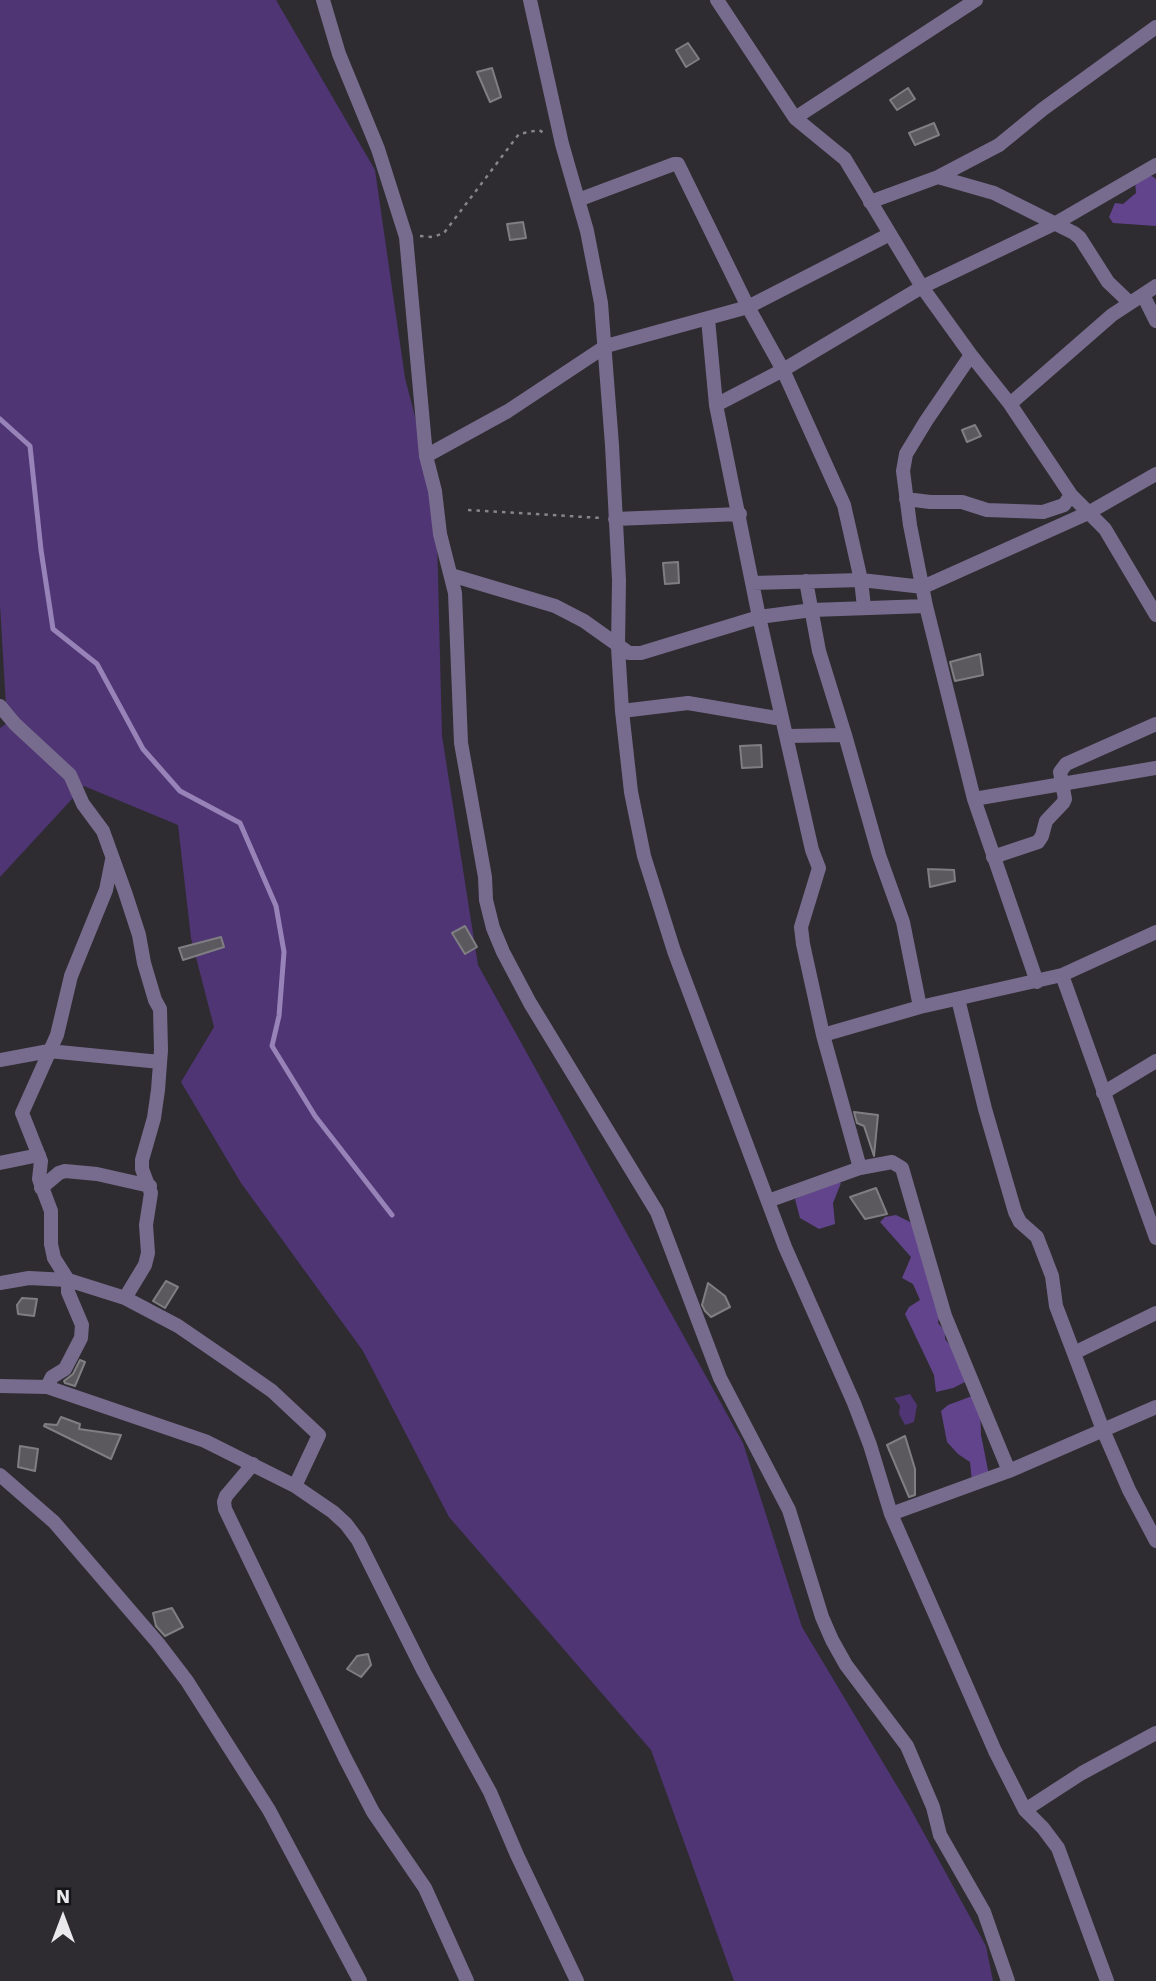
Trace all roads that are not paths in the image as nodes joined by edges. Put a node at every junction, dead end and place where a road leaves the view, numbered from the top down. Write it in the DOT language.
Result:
graph roads {
  1 [pos="323,0"];
  2 [pos="530,0"];
  3 [pos="717,0"];
  4 [pos="976,0"];
  5 [pos="1156,27"];
  6 [pos="795,118"];
  7 [pos="1156,165"];
  8 [pos="938,177"];
  9 [pos="578,200"];
  10 [pos="870,202"];
  11 [pos="1056,223"];
  12 [pos="890,234"];
  13 [pos="1156,286"];
  14 [pos="922,287"];
  15 [pos="1143,295"];
  16 [pos="1130,303"];
  17 [pos="748,307"];
  18 [pos="708,319"];
  19 [pos="1156,321"];
  20 [pos="606,346"];
  21 [pos="971,355"];
  22 [pos="783,370"];
  23 [pos="1010,404"];
  24 [pos="716,405"];
  25 [pos="426,456"];
  26 [pos="1156,474"];
  27 [pos="1071,495"];
  28 [pos="906,499"];
  29 [pos="1088,513"];
  30 [pos="740,514"];
  31 [pos="615,519"];
  32 [pos="451,575"];
  33 [pos="861,580"];
  34 [pos="806,581"];
  35 [pos="751,583"];
  36 [pos="923,587"];
  37 [pos="926,606"];
  38 [pos="864,607"];
  39 [pos="812,610"];
  40 [pos="1156,615"];
  41 [pos="759,617"];
  42 [pos="618,646"];
  43 [pos="0,706"];
  44 [pos="622,711"];
  45 [pos="782,719"];
  46 [pos="1156,724"];
  47 [pos="845,735"];
  48 [pos="788,736"];
  49 [pos="1156,768"];
  50 [pos="1061,783"];
  51 [pos="974,799"];
  52 [pos="993,857"];
  53 [pos="112,859"];
  54 [pos="1156,932"];
  55 [pos="1062,975"];
  56 [pos="1037,982"];
  57 [pos="958,999"];
  58 [pos="920,1007"];
  59 [pos="823,1035"];
  60 [pos="48,1051"];
  61 [pos="0,1060"];
  62 [pos="1156,1061"];
  63 [pos="160,1062"];
  64 [pos="1103,1093"];
  65 [pos="39,1154"];
  66 [pos="0,1163"];
  67 [pos="860,1168"];
  68 [pos="150,1186"];
  69 [pos="41,1188"];
  70 [pos="768,1201"];
  71 [pos="1156,1238"];
  72 [pos="68,1280"];
  73 [pos="0,1283"];
  74 [pos="125,1298"];
  75 [pos="1156,1313"];
  76 [pos="1074,1353"];
  77 [pos="0,1386"];
  78 [pos="47,1387"];
  79 [pos="1156,1407"];
  80 [pos="1103,1430"];
  81 [pos="253,1464"];
  82 [pos="1009,1471"];
  83 [pos="0,1475"];
  84 [pos="295,1486"];
  85 [pos="891,1514"];
  86 [pos="1156,1541"];
  87 [pos="1156,1733"];
  88 [pos="1026,1810"];
  89 [pos="360,1981"];
  90 [pos="467,1981"];
  91 [pos="577,1981"];
  92 [pos="1008,1981"];
  93 [pos="1107,1981"];
  1 -- 25 [label="street"];
  2 -- 9 [label="street"];
  3 -- 6 [label="street"];
  4 -- 6 [label="street"];
  5 -- 8 [label="street"];
  6 -- 10 [label="street"];
  7 -- 11 [label="street"];
  8 -- 10 [label="street"];
  8 -- 11 [label="street"];
  9 -- 17 [label="street"];
  9 -- 20 [label="street"];
  10 -- 12 [label="street"];
  11 -- 14 [label="street"];
  11 -- 16 [label="street"];
  12 -- 14 [label="street"];
  12 -- 17 [label="street"];
  13 -- 15 [label="street"];
  14 -- 21 [label="street"];
  14 -- 22 [label="street"];
  15 -- 16 [label="street"];
  15 -- 19 [label="street"];
  16 -- 23 [label="street"];
  17 -- 18 [label="street"];
  17 -- 22 [label="street"];
  18 -- 20 [label="street"];
  18 -- 24 [label="street"];
  20 -- 25 [label="street"];
  20 -- 31 [label="street"];
  21 -- 23 [label="street"];
  21 -- 28 [label="street"];
  22 -- 24 [label="street"];
  22 -- 33 [label="street"];
  23 -- 27 [label="street"];
  24 -- 30 [label="street"];
  25 -- 32 [label="street"];
  26 -- 29 [label="street"];
  27 -- 28 [label="street"];
  27 -- 29 [label="street"];
  28 -- 36 [label="street"];
  29 -- 36 [label="street"];
  29 -- 40 [label="street"];
  30 -- 31 [label="street"];
  30 -- 35 [label="street"];
  31 -- 42 [label="street"];
  32 -- 42 [label="street"];
  32 -- 92 [label="street"];
  33 -- 34 [label="street"];
  33 -- 36 [label="street"];
  33 -- 38 [label="street"];
  34 -- 35 [label="street"];
  34 -- 39 [label="street"];
  35 -- 41 [label="street"];
  36 -- 37 [label="street"];
  37 -- 38 [label="street"];
  37 -- 51 [label="street"];
  38 -- 39 [label="street"];
  39 -- 41 [label="street"];
  39 -- 47 [label="street"];
  41 -- 42 [label="street"];
  41 -- 45 [label="street"];
  42 -- 44 [label="street"];
  43 -- 53 [label="street"];
  44 -- 45 [label="street"];
  44 -- 70 [label="street"];
  45 -- 48 [label="street"];
  46 -- 50 [label="street"];
  47 -- 48 [label="street"];
  47 -- 58 [label="street"];
  48 -- 59 [label="street"];
  49 -- 50 [label="street"];
  50 -- 51 [label="street"];
  50 -- 52 [label="street"];
  51 -- 52 [label="street"];
  52 -- 56 [label="street"];
  53 -- 60 [label="street"];
  53 -- 63 [label="street"];
  54 -- 55 [label="street"];
  55 -- 56 [label="street"];
  55 -- 64 [label="street"];
  56 -- 57 [label="street"];
  57 -- 58 [label="street"];
  57 -- 76 [label="street"];
  58 -- 59 [label="street"];
  59 -- 67 [label="street"];
  60 -- 61 [label="street"];
  60 -- 63 [label="street"];
  60 -- 65 [label="street"];
  62 -- 64 [label="street"];
  63 -- 68 [label="street"];
  64 -- 71 [label="street"];
  65 -- 66 [label="street"];
  65 -- 69 [label="street"];
  67 -- 70 [label="street"];
  67 -- 82 [label="street"];
  68 -- 69 [label="street"];
  68 -- 74 [label="street"];
  69 -- 72 [label="street"];
  70 -- 85 [label="street"];
  72 -- 73 [label="street"];
  72 -- 74 [label="street"];
  72 -- 78 [label="street"];
  74 -- 84 [label="street"];
  75 -- 76 [label="street"];
  76 -- 80 [label="street"];
  77 -- 78 [label="street"];
  78 -- 81 [label="street"];
  79 -- 80 [label="street"];
  80 -- 82 [label="street"];
  80 -- 86 [label="street"];
  81 -- 84 [label="street"];
  81 -- 90 [label="street"];
  82 -- 85 [label="street"];
  83 -- 89 [label="street"];
  84 -- 91 [label="street"];
  85 -- 88 [label="street"];
  87 -- 88 [label="street"];
  88 -- 93 [label="street"];
}
